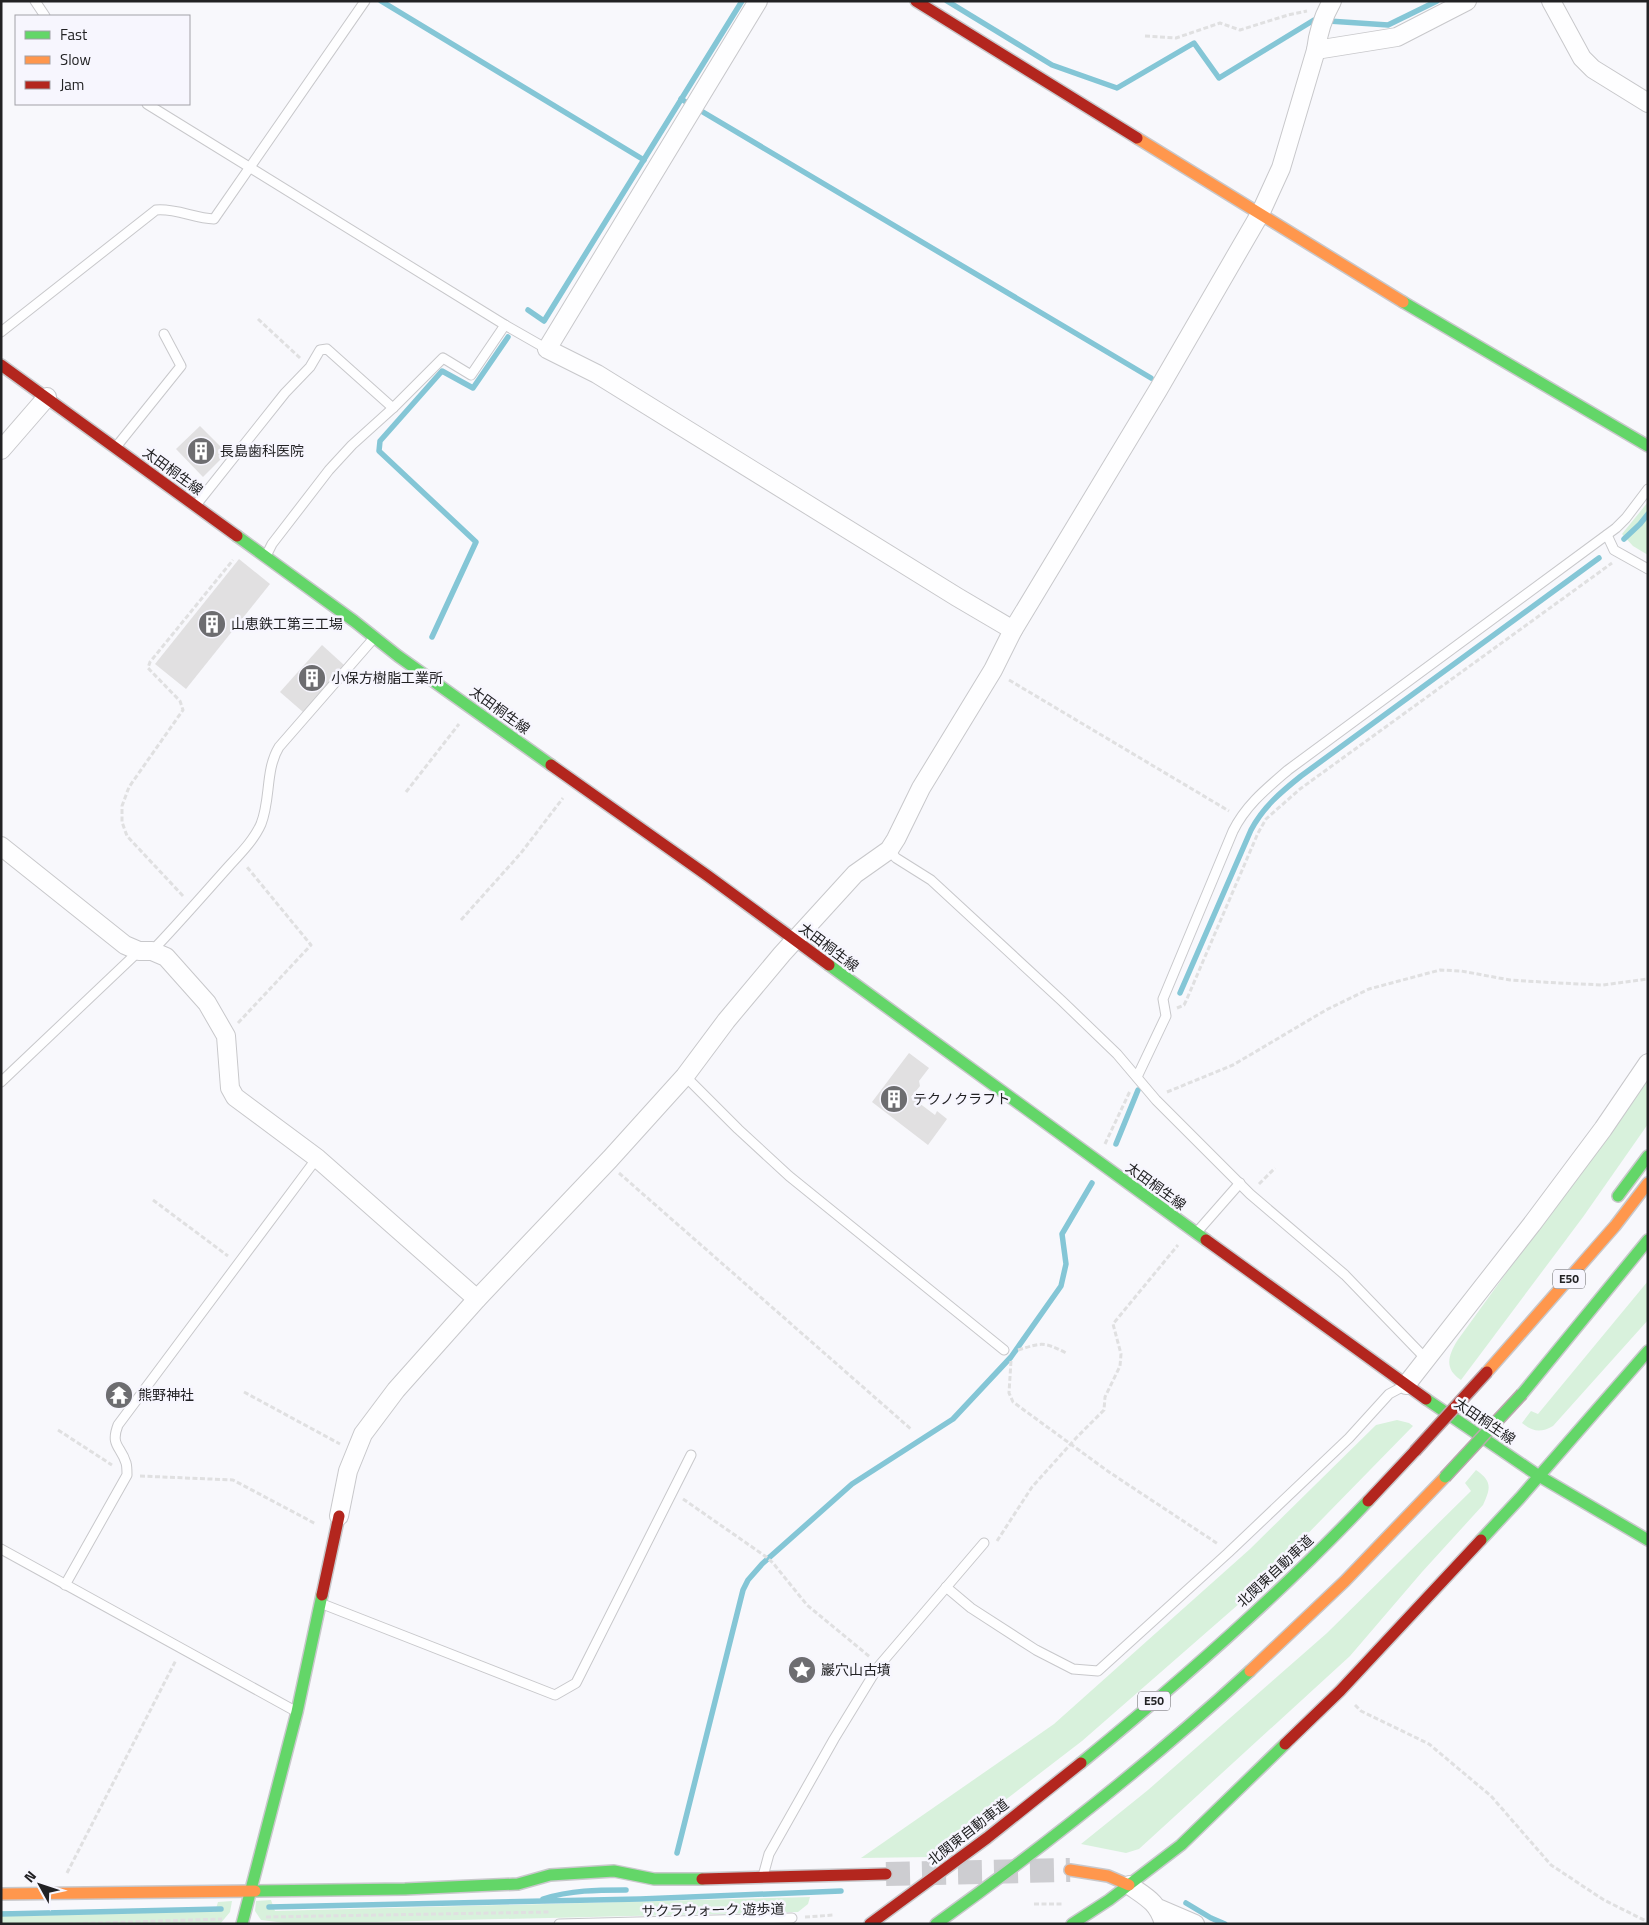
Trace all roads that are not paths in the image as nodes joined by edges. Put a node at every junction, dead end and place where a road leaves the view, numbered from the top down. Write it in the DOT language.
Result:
graph roads {
  1 [pos="35,1"];
  2 [pos="364,1"];
  3 [pos="758,1"];
  4 [pos="916,1"];
  5 [pos="1467,1"];
  6 [pos="1551,1"];
  7 [pos="1328,8"];
  8 [pos="44,15"];
  9 [pos="1317,42"];
  10 [pos="1648,103"];
  11 [pos="149,105"];
  12 [pos="251,168"];
  13 [pos="1260,214"];
  14 [pos="505,326"];
  15 [pos="1,332"];
  16 [pos="164,334"];
  17 [pos="547,349"];
  18 [pos="1,365"];
  19 [pos="47,397"];
  20 [pos="394,408"];
  21 [pos="1648,444"];
  22 [pos="116,448"];
  23 [pos="1,450"];
  24 [pos="1648,488"];
  25 [pos="195,506"];
  26 [pos="1607,535"];
  27 [pos="265,558"];
  28 [pos="1648,569"];
  29 [pos="1013,630"];
  30 [pos="375,638"];
  31 [pos="1,846"];
  32 [pos="889,850"];
  33 [pos="795,940"];
  34 [pos="145,951"];
  35 [pos="1648,1063"];
  36 [pos="685,1076"];
  37 [pos="1137,1076"];
  38 [pos="1,1082"];
  39 [pos="1648,1156"];
  40 [pos="317,1158"];
  41 [pos="1240,1183"];
  42 [pos="1648,1183"];
  43 [pos="1612,1204"];
  44 [pos="1195,1233"];
  45 [pos="1648,1240"];
  46 [pos="1585,1243"];
  47 [pos="476,1299"];
  48 [pos="1533,1321"];
  49 [pos="1648,1351"];
  50 [pos="1006,1352"];
  51 [pos="1426,1360"];
  52 [pos="1406,1385"];
  53 [pos="691,1455"];
  54 [pos="1539,1476"];
  55 [pos="338,1516"];
  56 [pos="1648,1540"];
  57 [pos="988,1543"];
  58 [pos="1,1549"];
  59 [pos="64,1585"];
  60 [pos="946,1587"];
  61 [pos="320,1603"];
  62 [pos="297,1712"];
  63 [pos="1070,1870"];
  64 [pos="886,1874"];
  65 [pos="762,1878"];
  66 [pos="1129,1885"];
  67 [pos="250,1890"];
  68 [pos="1,1894"];
  69 [pos="1162,1917"];
  70 [pos="792,1918"];
  71 [pos="242,1924"];
  72 [pos="559,1924"];
  73 [pos="870,1924"];
  74 [pos="936,1924"];
  75 [pos="1072,1924"];
  76 [pos="1195,1924"];
  1 -- 8 [label="lane"];
  2 -- 12 [label="lane"];
  3 -- 17 [label="street"];
  4 -- 13 [label="main road"];
  5 -- 9 [label="street"];
  6 -- 10 [label="street"];
  7 -- 9 [label="street"];
  9 -- 13 [label="street"];
  11 -- 12 [label="lane"];
  12 -- 14 [label="lane"];
  12 -- 15 [label="lane"];
  13 -- 21 [label="main road"];
  13 -- 29 [label="street"];
  14 -- 17 [label="lane"];
  14 -- 20 [label="lane"];
  16 -- 22 [label="lane"];
  17 -- 29 [label="street"];
  18 -- 19 [label="main road, 太田桐生線"];
  19 -- 22 [label="main road, 太田桐生線"];
  19 -- 23 [label="street"];
  20 -- 25 [label="lane"];
  20 -- 27 [label="lane"];
  22 -- 25 [label="main road, 太田桐生線"];
  24 -- 26 [label="lane"];
  25 -- 27 [label="main road, 太田桐生線"];
  26 -- 28 [label="lane"];
  26 -- 37 [label="lane"];
  27 -- 30 [label="main road, 太田桐生線"];
  29 -- 32 [label="street"];
  30 -- 33 [label="main road, 太田桐生線"];
  30 -- 34 [label="lane"];
  31 -- 34 [label="street"];
  32 -- 33 [label="street"];
  32 -- 37 [label="lane"];
  33 -- 36 [label="street"];
  33 -- 44 [label="main road, 太田桐生線"];
  34 -- 38 [label="lane"];
  34 -- 40 [label="street"];
  35 -- 51 [label="street"];
  36 -- 47 [label="street"];
  36 -- 50 [label="lane"];
  37 -- 41 [label="lane"];
  39 -- 43 [label="main road"];
  40 -- 47 [label="street"];
  40 -- 59 [label="lane"];
  41 -- 44 [label="lane"];
  41 -- 51 [label="lane"];
  42 -- 48 [label="main road, 北関東自動車道 / E50"];
  44 -- 52 [label="main road, 太田桐生線"];
  45 -- 74 [label="main road, E50, bridge"];
  46 -- 48 [label="main road"];
  47 -- 55 [label="street"];
  48 -- 73 [label="main road, 北関東自動車道 / E50, bridge"];
  49 -- 54 [label="main road"];
  51 -- 52 [label="street"];
  52 -- 54 [label="main road, 太田桐生線"];
  52 -- 60 [label="lane"];
  53 -- 61 [label="lane"];
  54 -- 56 [label="main road, 太田桐生線"];
  54 -- 66 [label="main road"];
  55 -- 61 [label="main road"];
  57 -- 60 [label="lane"];
  58 -- 59 [label="lane"];
  59 -- 62 [label="lane"];
  60 -- 65 [label="lane"];
  61 -- 62 [label="main road"];
  62 -- 67 [label="main road"];
  63 -- 66 [label="main road"];
  64 -- 65 [label="main road"];
  65 -- 67 [label="main road"];
  66 -- 69 [label="street"];
  66 -- 75 [label="main road"];
  67 -- 68 [label="main road"];
  67 -- 71 [label="main road"];
  69 -- 76 [label="street"];
  70 -- 72 [label="lane"];
}
